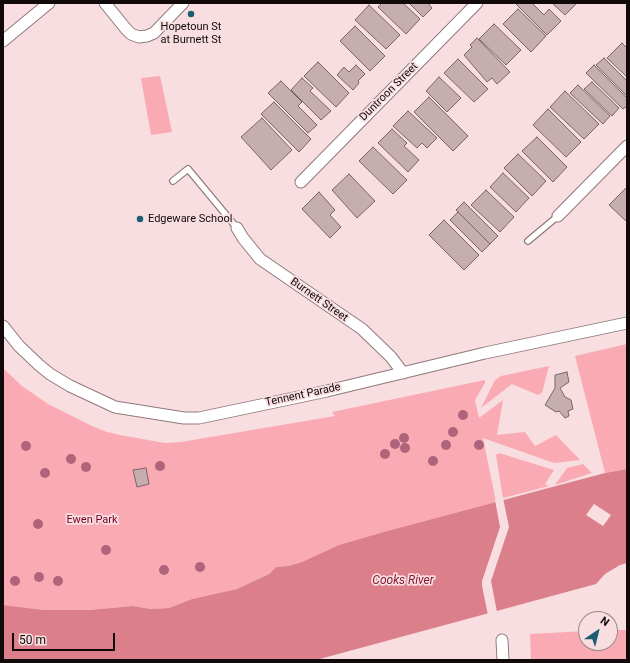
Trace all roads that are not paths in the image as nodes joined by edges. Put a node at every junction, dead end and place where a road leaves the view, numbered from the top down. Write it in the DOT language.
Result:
graph roads {
  1 [pos="49,3"];
  2 [pos="105,3"];
  3 [pos="184,3"];
  4 [pos="477,3"];
  5 [pos="3,41"];
  6 [pos="627,146"];
  7 [pos="173,181"];
  8 [pos="301,182"];
  9 [pos="558,216"];
  10 [pos="237,228"];
  11 [pos="528,241"];
  12 [pos="627,323"];
  13 [pos="3,326"];
  14 [pos="403,373"];
  15 [pos="502,640"];
  16 [pos="503,660"];
  1 -- 5 [label="street"];
  2 -- 3 [label="street"];
  4 -- 8 [label="street, Duntroon Street"];
  6 -- 9 [label="street"];
  7 -- 10 [label="lane"];
  9 -- 11 [label="lane"];
  10 -- 14 [label="street, Burnett Street"];
  12 -- 14 [label="street, Tennent Parade"];
  13 -- 14 [label="street, Tennent Parade"];
  15 -- 16 [label="street"];
}
